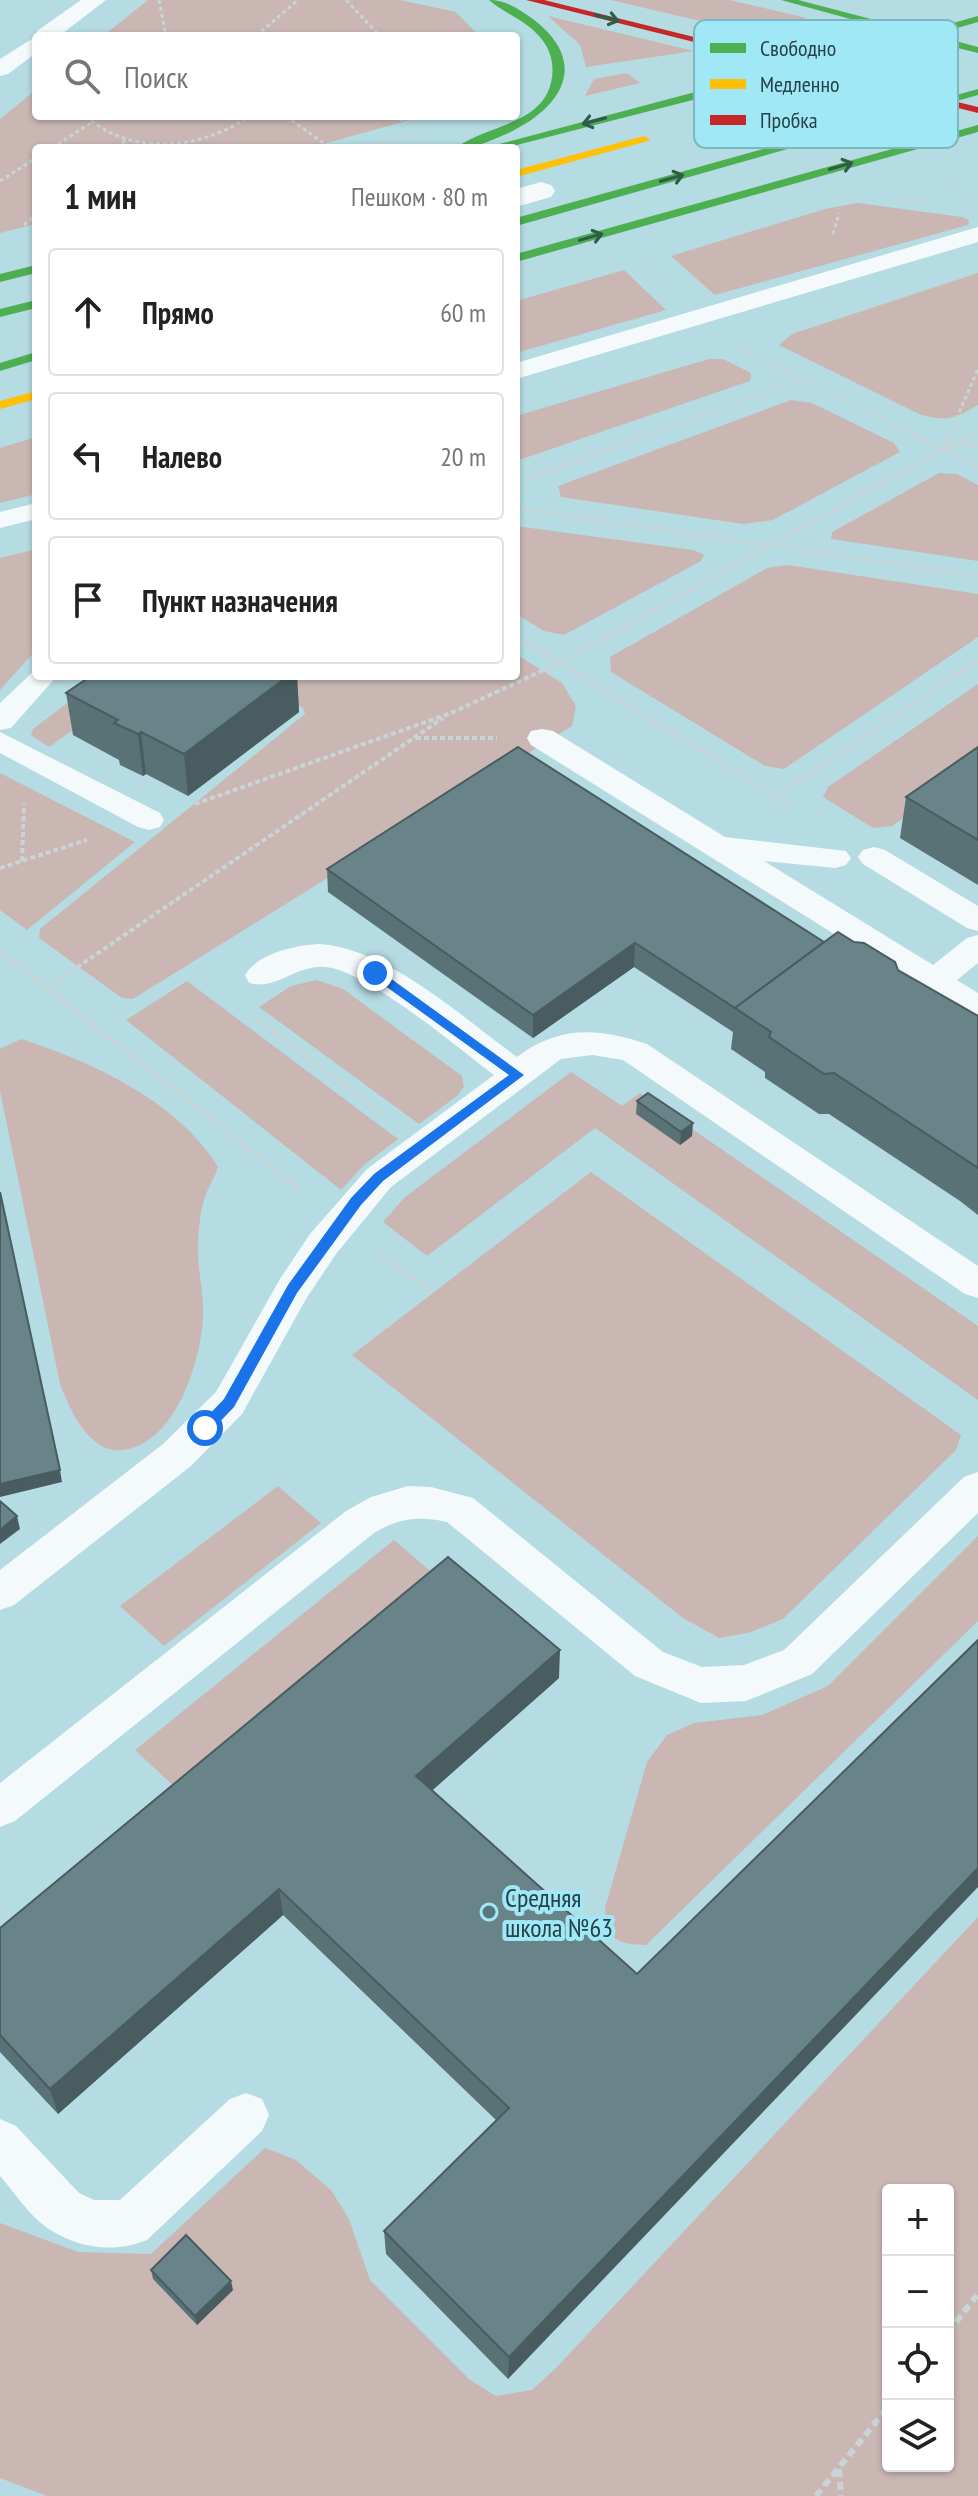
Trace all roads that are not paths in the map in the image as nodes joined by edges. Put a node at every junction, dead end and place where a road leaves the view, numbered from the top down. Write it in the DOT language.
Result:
graph roads {
  1 [pos="95,0"];
  2 [pos="494,0"];
  3 [pos="531,0"];
  4 [pos="786,0"];
  5 [pos="978,19"];
  6 [pos="867,20"];
  7 [pos="958,25"];
  8 [pos="51,32"];
  9 [pos="694,40"];
  10 [pos="958,43"];
  11 [pos="32,46"];
  12 [pos="978,49"];
  13 [pos="958,54"];
  14 [pos="0,69"];
  15 [pos="978,92"];
  16 [pos="694,96"];
  17 [pos="958,98"];
  18 [pos="958,105"];
  19 [pos="978,110"];
  20 [pos="978,128"];
  21 [pos="670,132"];
  22 [pos="958,134"];
  23 [pos="471,144"];
  24 [pos="507,144"];
  25 [pos="779,148"];
  26 [pos="907,148"];
  27 [pos="522,185"];
  28 [pos="520,221"];
  29 [pos="978,234"];
  30 [pos="557,247"];
  31 [pos="520,257"];
  32 [pos="32,270"];
  33 [pos="0,278"];
  34 [pos="32,305"];
  35 [pos="0,313"];
  36 [pos="32,357"];
  37 [pos="0,367"];
  38 [pos="520,370"];
  39 [pos="32,396"];
  40 [pos="0,405"];
  41 [pos="32,512"];
  42 [pos="0,520"];
  43 [pos="38,680"];
  44 [pos="0,721"];
  45 [pos="542,738"];
  46 [pos="0,741"];
  47 [pos="149,820"];
  48 [pos="718,846"];
  49 [pos="874,857"];
  50 [pos="835,858"];
  51 [pos="978,920"];
  52 [pos="978,946"];
  53 [pos="261,975"];
  54 [pos="934,981"];
  55 [pos="978,1008"];
  56 [pos="518,1075"];
  57 [pos="978,1284"];
  58 [pos="978,1488"];
  59 [pos="0,1593"];
  60 [pos="0,1808"];
  61 [pos="246,2115"];
  62 [pos="0,2142"];
  1 -- 8 [label="lane"];
  2 -- 23 [label="main road"];
  3 -- 9 [label="main road, one-way"];
  4 -- 6 [label="main road"];
  5 -- 7 [label="main road"];
  10 -- 12 [label="main road"];
  11 -- 14 [label="lane"];
  12 -- 13 [label="main road"];
  17 -- 15 [label="main road, one-way"];
  16 -- 24 [label="main road, one-way"];
  18 -- 19 [label="main road"];
  22 -- 20 [label="main road, one-way"];
  21 -- 27 [label="main road"];
  28 -- 25 [label="main road, one-way"];
  30 -- 26 [label="main road, one-way"];
  27 -- 30 [label="main road"];
  29 -- 38 [label="lane"];
  30 -- 31 [label="main road"];
  32 -- 33 [label="main road"];
  34 -- 35 [label="main road"];
  36 -- 37 [label="main road"];
  39 -- 40 [label="main road"];
  41 -- 42 [label="lane"];
  43 -- 44 [label="lane"];
  45 -- 48 [label="lane"];
  46 -- 47 [label="lane"];
  48 -- 50 [label="lane"];
  48 -- 54 [label="lane"];
  49 -- 51 [label="lane"];
  52 -- 54 [label="lane"];
  53 -- 56 [label="lane"];
  54 -- 55 [label="lane"];
  56 -- 57 [label="lane"];
  56 -- 59 [label="lane"];
  58 -- 60 [label="lane"];
  61 -- 62 [label="lane"];
}
